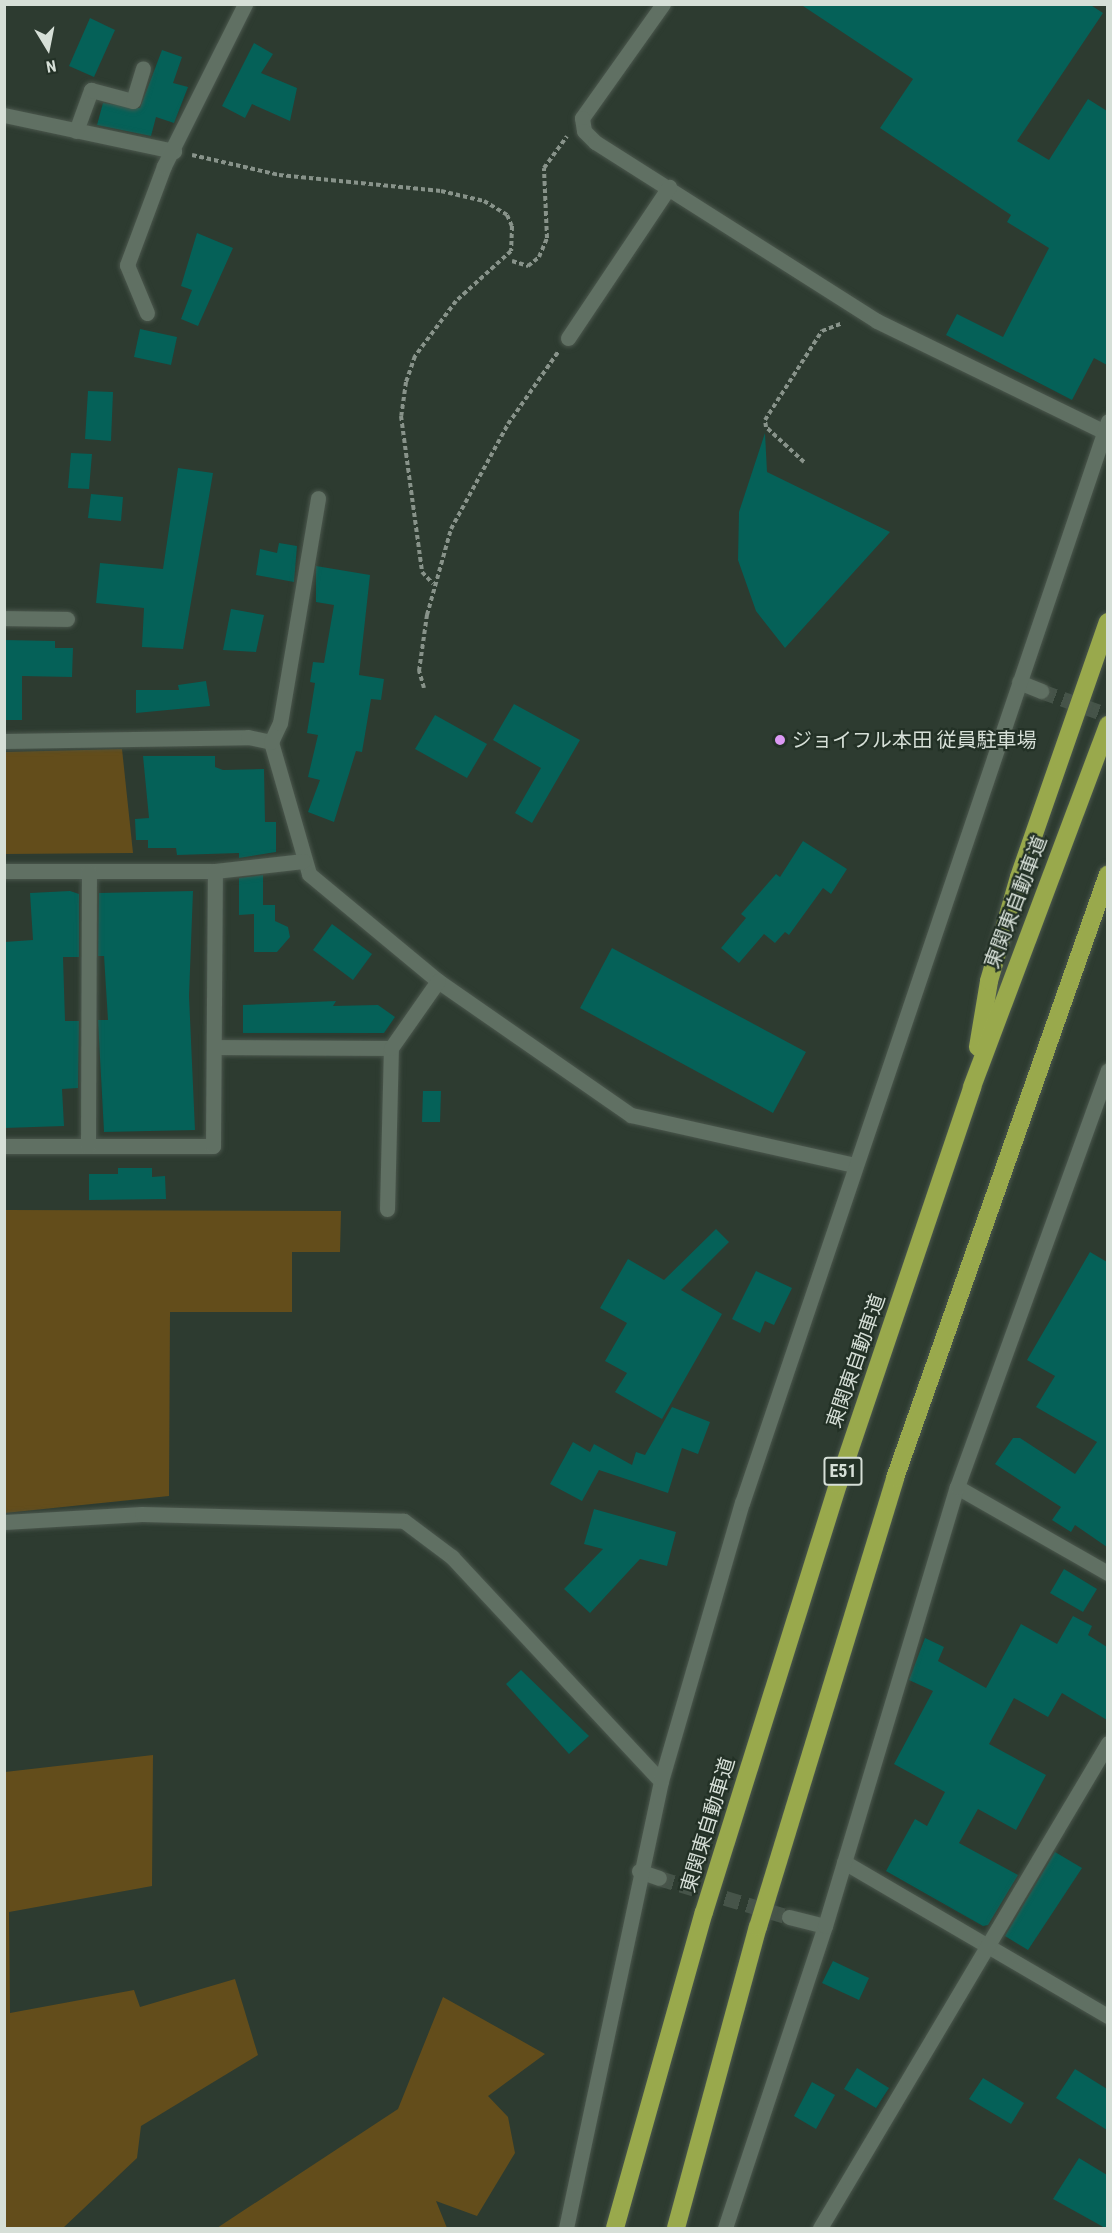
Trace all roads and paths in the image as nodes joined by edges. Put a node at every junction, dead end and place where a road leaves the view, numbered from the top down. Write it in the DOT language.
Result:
graph roads {
  1 [pos="245,4"];
  2 [pos="663,4"];
  3 [pos="142,69"];
  4 [pos="4,115"];
  5 [pos="76,131"];
  6 [pos="569,133"];
  7 [pos="174,151"];
  8 [pos="669,188"];
  9 [pos="512,261"];
  10 [pos="147,313"];
  11 [pos="882,324"];
  12 [pos="568,338"];
  13 [pos="1105,426"];
  14 [pos="804,462"];
  15 [pos="318,498"];
  16 [pos="433,584"];
  17 [pos="4,618"];
  18 [pos="67,619"];
  19 [pos="1107,622"];
  20 [pos="1019,682"];
  21 [pos="424,688"];
  22 [pos="1041,691"];
  23 [pos="1107,725"];
  24 [pos="4,741"];
  25 [pos="272,742"];
  26 [pos="303,861"];
  27 [pos="4,871"];
  28 [pos="215,871"];
  29 [pos="89,872"];
  30 [pos="1107,874"];
  31 [pos="438,981"];
  32 [pos="214,1047"];
  33 [pos="391,1048"];
  34 [pos="1107,1070"];
  35 [pos="972,1087"];
  36 [pos="4,1146"];
  37 [pos="88,1146"];
  38 [pos="855,1165"];
  39 [pos="387,1209"];
  40 [pos="957,1487"];
  41 [pos="4,1522"];
  42 [pos="1107,1573"];
  43 [pos="1107,1743"];
  44 [pos="661,1781"];
  45 [pos="844,1862"];
  46 [pos="639,1871"];
  47 [pos="659,1878"];
  48 [pos="789,1917"];
  49 [pos="825,1926"];
  50 [pos="986,1942"];
  51 [pos="1107,2016"];
  52 [pos="566,2229"];
  53 [pos="615,2229"];
  54 [pos="676,2229"];
  55 [pos="725,2229"];
  56 [pos="820,2229"];
  1 -- 7 [label="street"];
  2 -- 8 [label="street"];
  3 -- 5 [label="street"];
  4 -- 5 [label="street"];
  5 -- 7 [label="street"];
  6 -- 9 [label="path"];
  7 -- 10 [label="street"];
  7 -- 16 [label="path"];
  8 -- 11 [label="street"];
  8 -- 12 [label="street"];
  11 -- 13 [label="street"];
  11 -- 14 [label="path"];
  12 -- 16 [label="path"];
  13 -- 20 [label="street"];
  15 -- 25 [label="street"];
  16 -- 21 [label="path"];
  17 -- 18 [label="street"];
  19 -- 35 [label="highway"];
  20 -- 22 [label="street"];
  20 -- 38 [label="street"];
  23 -- 35 [label="highway, 東関東自動車道 / E51"];
  24 -- 25 [label="street"];
  25 -- 26 [label="street"];
  26 -- 28 [label="street"];
  26 -- 31 [label="street"];
  27 -- 29 [label="street"];
  28 -- 29 [label="street"];
  28 -- 32 [label="street"];
  29 -- 37 [label="street"];
  30 -- 54 [label="highway, E51"];
  31 -- 33 [label="street"];
  31 -- 38 [label="street"];
  32 -- 33 [label="street"];
  32 -- 37 [label="street"];
  33 -- 39 [label="street"];
  34 -- 40 [label="street"];
  35 -- 53 [label="highway, 東関東自動車道 / E51"];
  36 -- 37 [label="street"];
  38 -- 44 [label="street"];
  40 -- 42 [label="street"];
  40 -- 45 [label="street"];
  41 -- 44 [label="street"];
  43 -- 50 [label="street"];
  44 -- 46 [label="street"];
  45 -- 49 [label="street"];
  45 -- 50 [label="street"];
  46 -- 47 [label="street"];
  46 -- 52 [label="street"];
  48 -- 49 [label="street"];
  49 -- 55 [label="street"];
  50 -- 51 [label="street"];
  50 -- 56 [label="street"];
}
